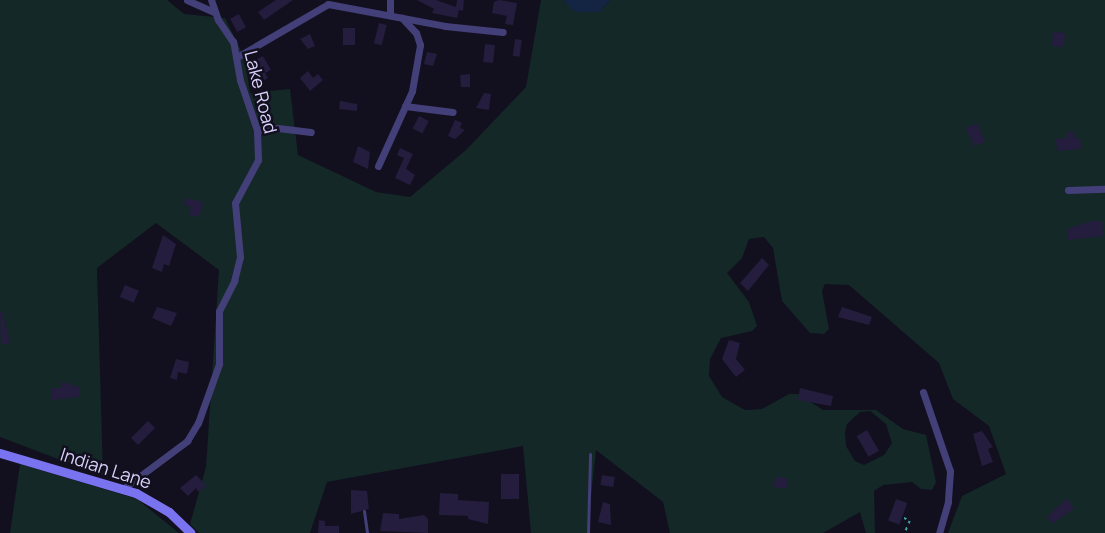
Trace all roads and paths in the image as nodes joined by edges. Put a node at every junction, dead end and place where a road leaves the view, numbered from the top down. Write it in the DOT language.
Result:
graph roads {
  1 [pos="187,0"];
  2 [pos="211,0"];
  3 [pos="390,0"];
  4 [pos="214,12"];
  5 [pos="390,15"];
  6 [pos="401,17"];
  7 [pos="503,32"];
  8 [pos="237,57"];
  9 [pos="405,106"];
  10 [pos="453,112"];
  11 [pos="257,130"];
  12 [pos="311,132"];
  13 [pos="378,166"];
  14 [pos="1105,189"];
  15 [pos="1068,190"];
  16 [pos="923,392"];
  17 [pos="0,453"];
  18 [pos="590,454"];
  19 [pos="124,488"];
  20 [pos="364,511"];
  21 [pos="904,518"];
  22 [pos="191,533"];
  23 [pos="366,533"];
  24 [pos="588,533"];
  25 [pos="904,533"];
  26 [pos="939,533"];
  1 -- 4 [label="street"];
  2 -- 4 [label="street, Lake Road"];
  3 -- 5 [label="street"];
  4 -- 8 [label="street, Lake Road"];
  5 -- 6 [label="street"];
  5 -- 8 [label="street"];
  6 -- 7 [label="street"];
  6 -- 9 [label="street"];
  8 -- 11 [label="street, Lake Road"];
  9 -- 10 [label="street"];
  9 -- 13 [label="street"];
  11 -- 12 [label="street"];
  11 -- 19 [label="street, Lake Road"];
  14 -- 15 [label="street"];
  16 -- 26 [label="street"];
  17 -- 19 [label="street, Indian Lane"];
  18 -- 24 [label="lane"];
  19 -- 22 [label="street, Indian Lane"];
  20 -- 23 [label="lane"];
  21 -- 25 [label="path"];
}
